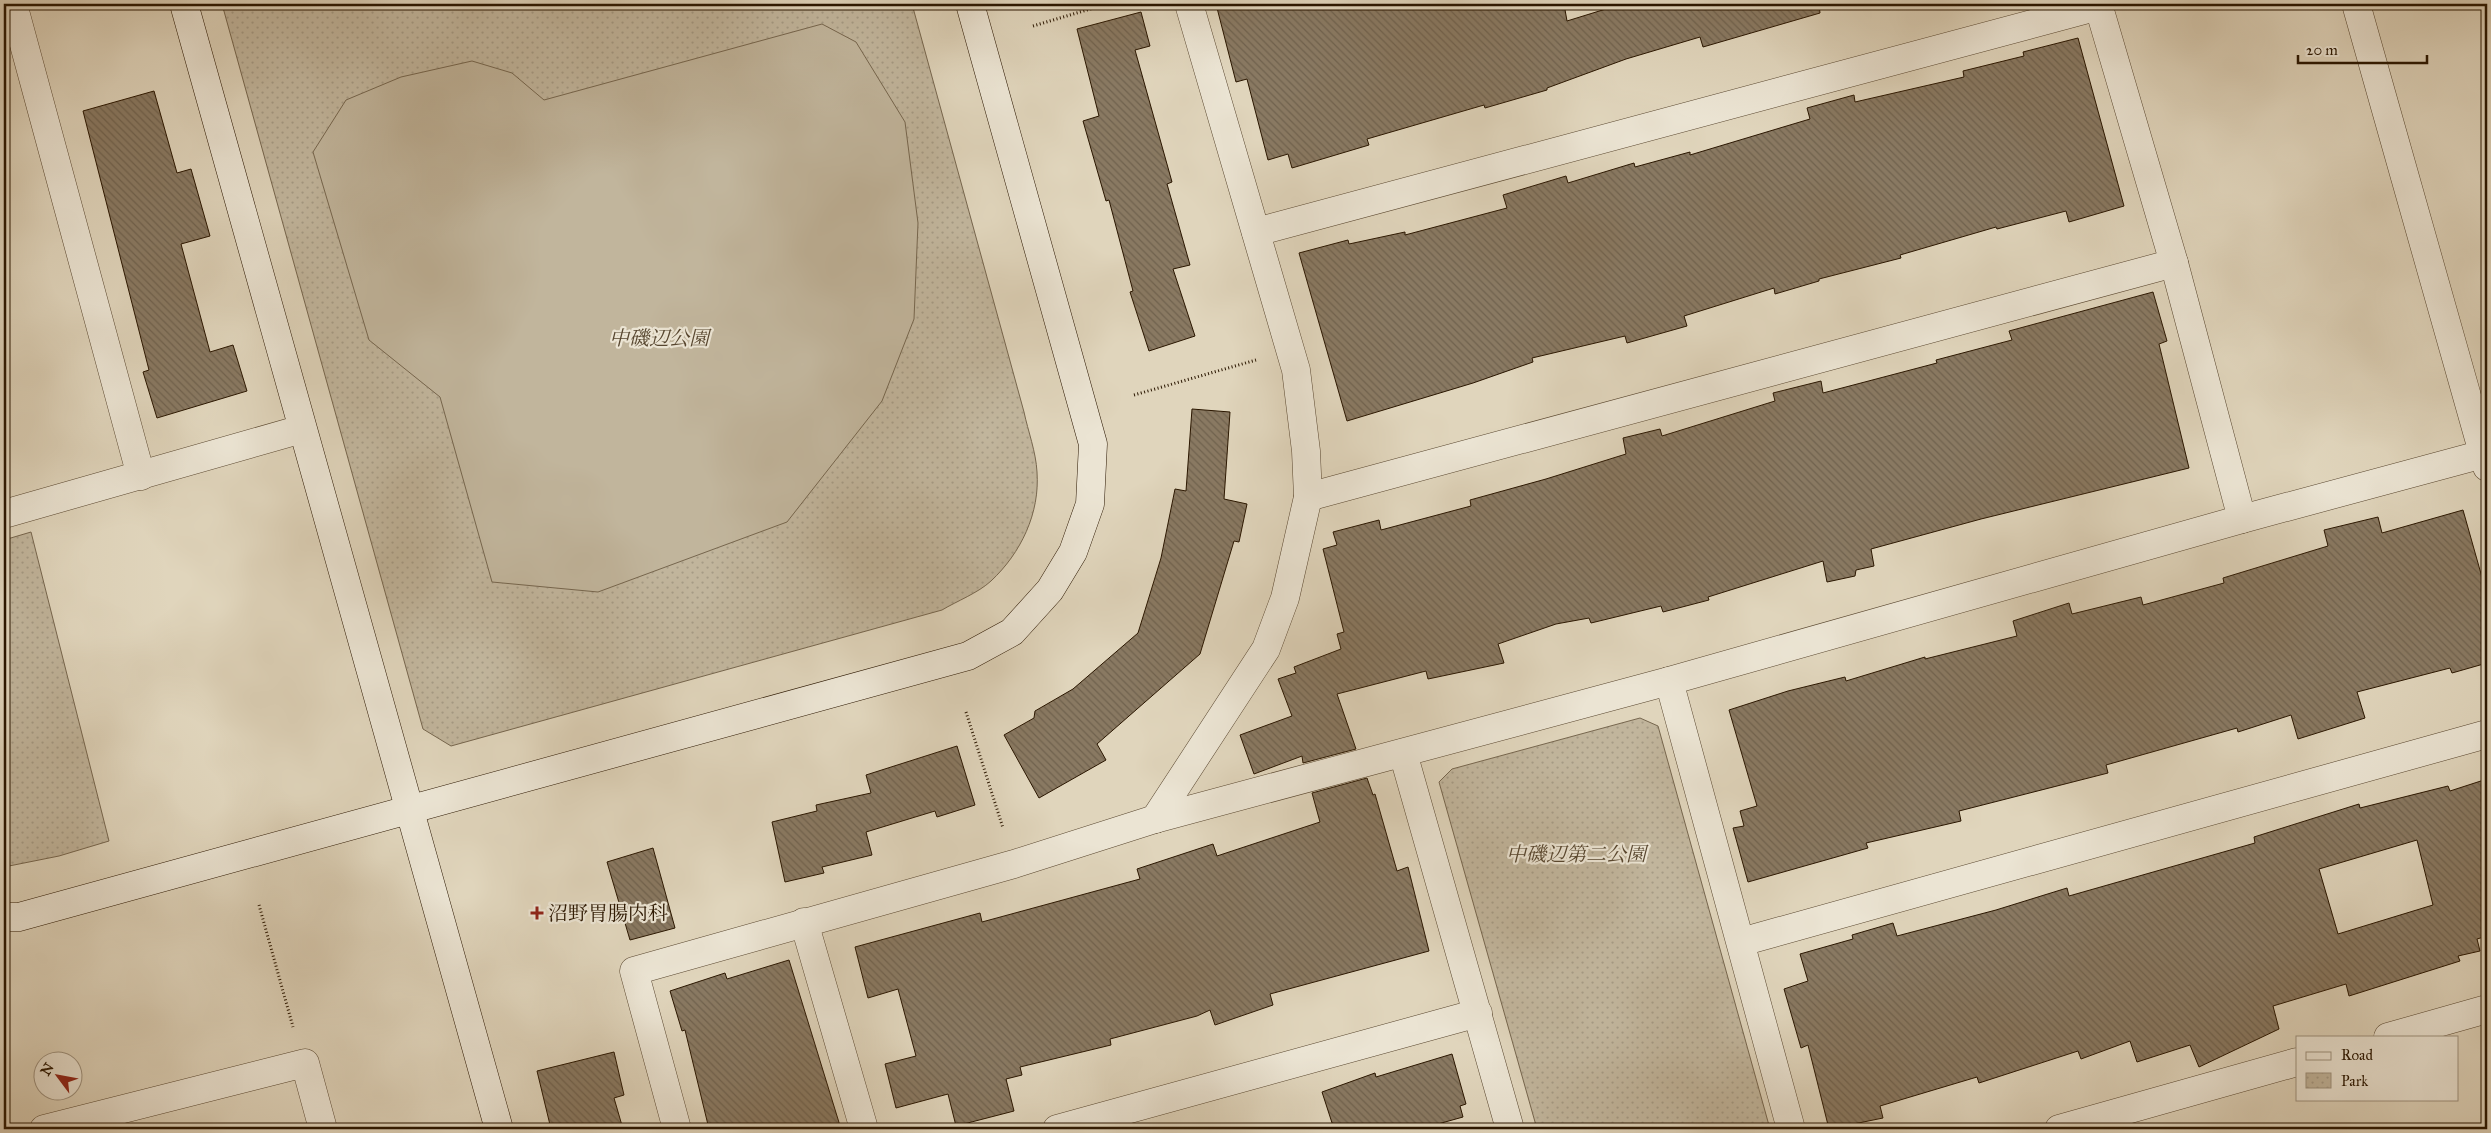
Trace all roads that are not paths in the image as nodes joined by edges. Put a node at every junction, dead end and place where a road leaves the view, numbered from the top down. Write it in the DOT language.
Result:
graph roads {
  1 [pos="13,4"];
  2 [pos="184,4"];
  3 [pos="970,4"];
  4 [pos="1189,4"];
  5 [pos="2356,4"];
  6 [pos="2099,5"];
  7 [pos="1256,232"];
  8 [pos="2174,263"];
  9 [pos="302,429"];
  10 [pos="2486,458"];
  11 [pos="141,476"];
  12 [pos="1308,496"];
  13 [pos="4,514"];
  14 [pos="2242,519"];
  15 [pos="1669,681"];
  16 [pos="2487,734"];
  17 [pos="1403,753"];
  18 [pos="412,808"];
  19 [pos="1155,819"];
  20 [pos="4,917"];
  21 [pos="804,922"];
  22 [pos="1741,942"];
  23 [pos="2487,1009"];
  24 [pos="1478,1013"];
  25 [pos="2392,1036"];
  26 [pos="2296,1062"];
  27 [pos="44,1129"];
  28 [pos="324,1129"];
  29 [pos="499,1129"];
  30 [pos="677,1129"];
  31 [pos="864,1129"];
  32 [pos="1057,1129"];
  33 [pos="1510,1129"];
  34 [pos="1791,1129"];
  35 [pos="2060,1129"];
  1 -- 11 [label="street"];
  2 -- 9 [label="street"];
  3 -- 18 [label="street"];
  4 -- 7 [label="street"];
  5 -- 10 [label="street"];
  6 -- 7 [label="street"];
  6 -- 8 [label="street"];
  7 -- 12 [label="street"];
  8 -- 12 [label="street"];
  8 -- 14 [label="street"];
  9 -- 11 [label="street"];
  9 -- 18 [label="street"];
  10 -- 14 [label="street"];
  11 -- 13 [label="street"];
  12 -- 19 [label="street"];
  14 -- 15 [label="street"];
  15 -- 17 [label="street"];
  15 -- 22 [label="street"];
  16 -- 22 [label="street"];
  17 -- 19 [label="street"];
  17 -- 24 [label="street"];
  18 -- 20 [label="street"];
  18 -- 29 [label="street"];
  19 -- 21 [label="street"];
  21 -- 30 [label="street"];
  21 -- 31 [label="street"];
  22 -- 34 [label="street"];
  23 -- 25 [label="street"];
  24 -- 32 [label="street"];
  24 -- 33 [label="street"];
  26 -- 35 [label="street"];
  27 -- 28 [label="street"];
}
